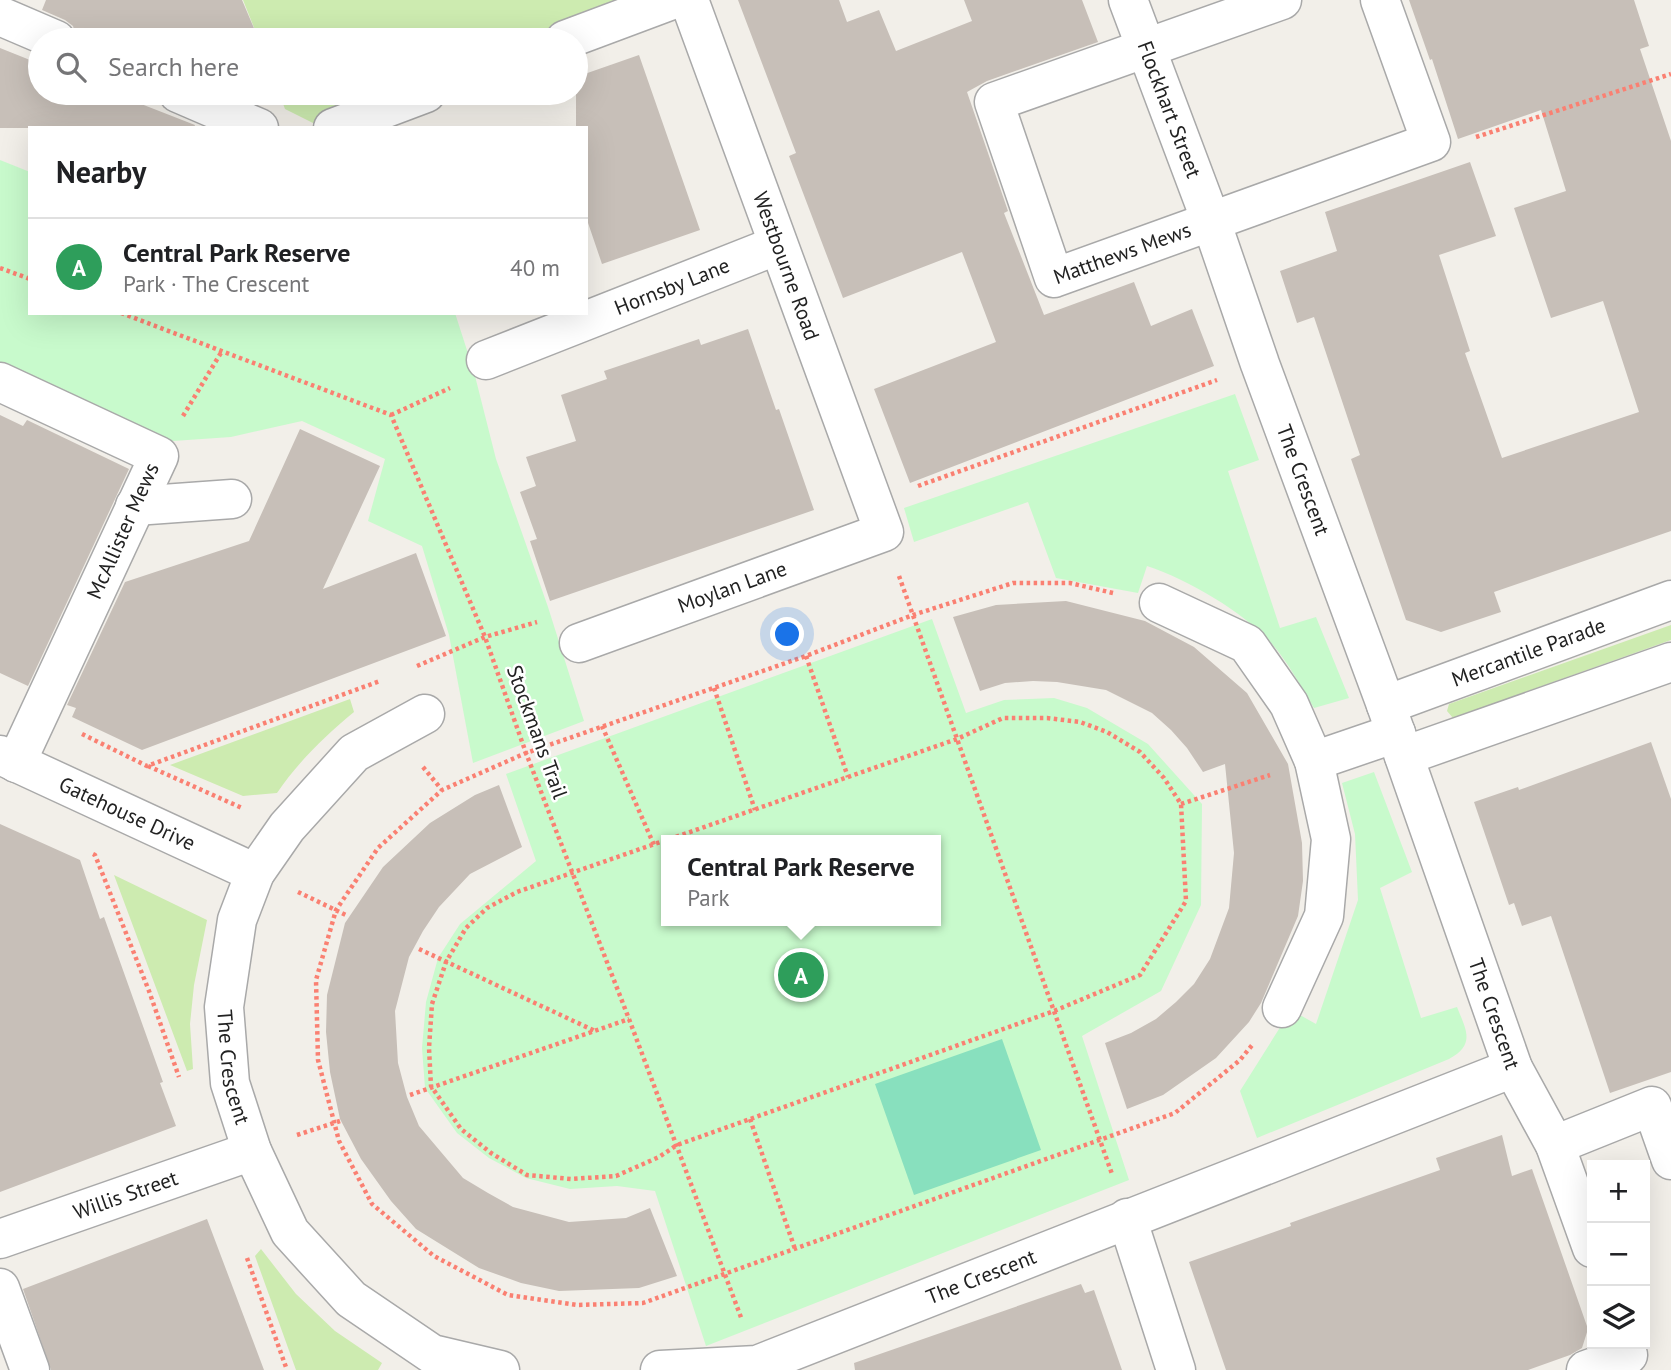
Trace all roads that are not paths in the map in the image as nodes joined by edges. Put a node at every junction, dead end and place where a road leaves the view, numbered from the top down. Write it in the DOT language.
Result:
graph roads {
  1 [pos="672,0"];
  2 [pos="689,0"];
  3 [pos="1128,0"];
  4 [pos="1282,0"];
  5 [pos="1380,0"];
  6 [pos="0,16"];
  7 [pos="28,28"];
  8 [pos="588,31"];
  9 [pos="1145,48"];
  10 [pos="205,105"];
  11 [pos="394,105"];
  12 [pos="253,126"];
  13 [pos="337,126"];
  14 [pos="1211,221"];
  15 [pos="778,244"];
  16 [pos="486,360"];
  17 [pos="0,382"];
  18 [pos="232,499"];
  19 [pos="135,506"];
  20 [pos="878,517"];
  21 [pos="1671,600"];
  22 [pos="1159,603"];
  23 [pos="579,643"];
  24 [pos="1671,662"];
  25 [pos="425,714"];
  26 [pos="1396,731"];
  27 [pos="8,759"];
  28 [pos="1314,761"];
  29 [pos="256,873"];
  30 [pos="1282,1008"];
  31 [pos="1513,1068"];
  32 [pos="1555,1145"];
  33 [pos="253,1151"];
  34 [pos="1671,1160"];
  35 [pos="1126,1218"];
  36 [pos="1587,1234"];
  37 [pos="0,1239"];
  38 [pos="0,1288"];
  39 [pos="1628,1356"];
  40 [pos="428,1362"];
  41 [pos="30,1370"];
  42 [pos="500,1370"];
  43 [pos="660,1370"];
  44 [pos="1176,1370"];
  45 [pos="1586,1370"];
  1 -- 8 [label="street"];
  2 -- 15 [label="street, Westbourne Road"];
  3 -- 9 [label="street, Flockhart Street"];
  4 -- 9 [label="street, Matthews Mews"];
  5 -- 14 [label="street, Matthews Mews"];
  6 -- 7 [label="street"];
  9 -- 14 [label="street, Flockhart Street"];
  9 -- 14 [label="street, Matthews Mews"];
  10 -- 12 [label="street"];
  11 -- 13 [label="street"];
  14 -- 26 [label="street, The Crescent"];
  15 -- 16 [label="street, Hornsby Lane"];
  15 -- 20 [label="street, Westbourne Road"];
  17 -- 19 [label="street, McAllister Mews"];
  18 -- 19 [label="street"];
  19 -- 27 [label="street, McAllister Mews"];
  20 -- 23 [label="street, Moylan Lane"];
  21 -- 26 [label="street, Mercantile Parade"];
  22 -- 28 [label="street"];
  24 -- 26 [label="street"];
  25 -- 29 [label="street, The Crescent"];
  26 -- 28 [label="street"];
  26 -- 31 [label="street, The Crescent"];
  27 -- 29 [label="street, Gatehouse Drive"];
  28 -- 30 [label="street"];
  29 -- 33 [label="street, The Crescent"];
  31 -- 32 [label="street"];
  31 -- 35 [label="street, The Crescent"];
  32 -- 34 [label="street"];
  32 -- 36 [label="street"];
  33 -- 37 [label="street, Willis Street"];
  33 -- 40 [label="street, The Crescent"];
  35 -- 43 [label="street, The Crescent"];
  35 -- 44 [label="street"];
  38 -- 41 [label="street"];
  39 -- 45 [label="street"];
  40 -- 42 [label="street, The Crescent"];
}
